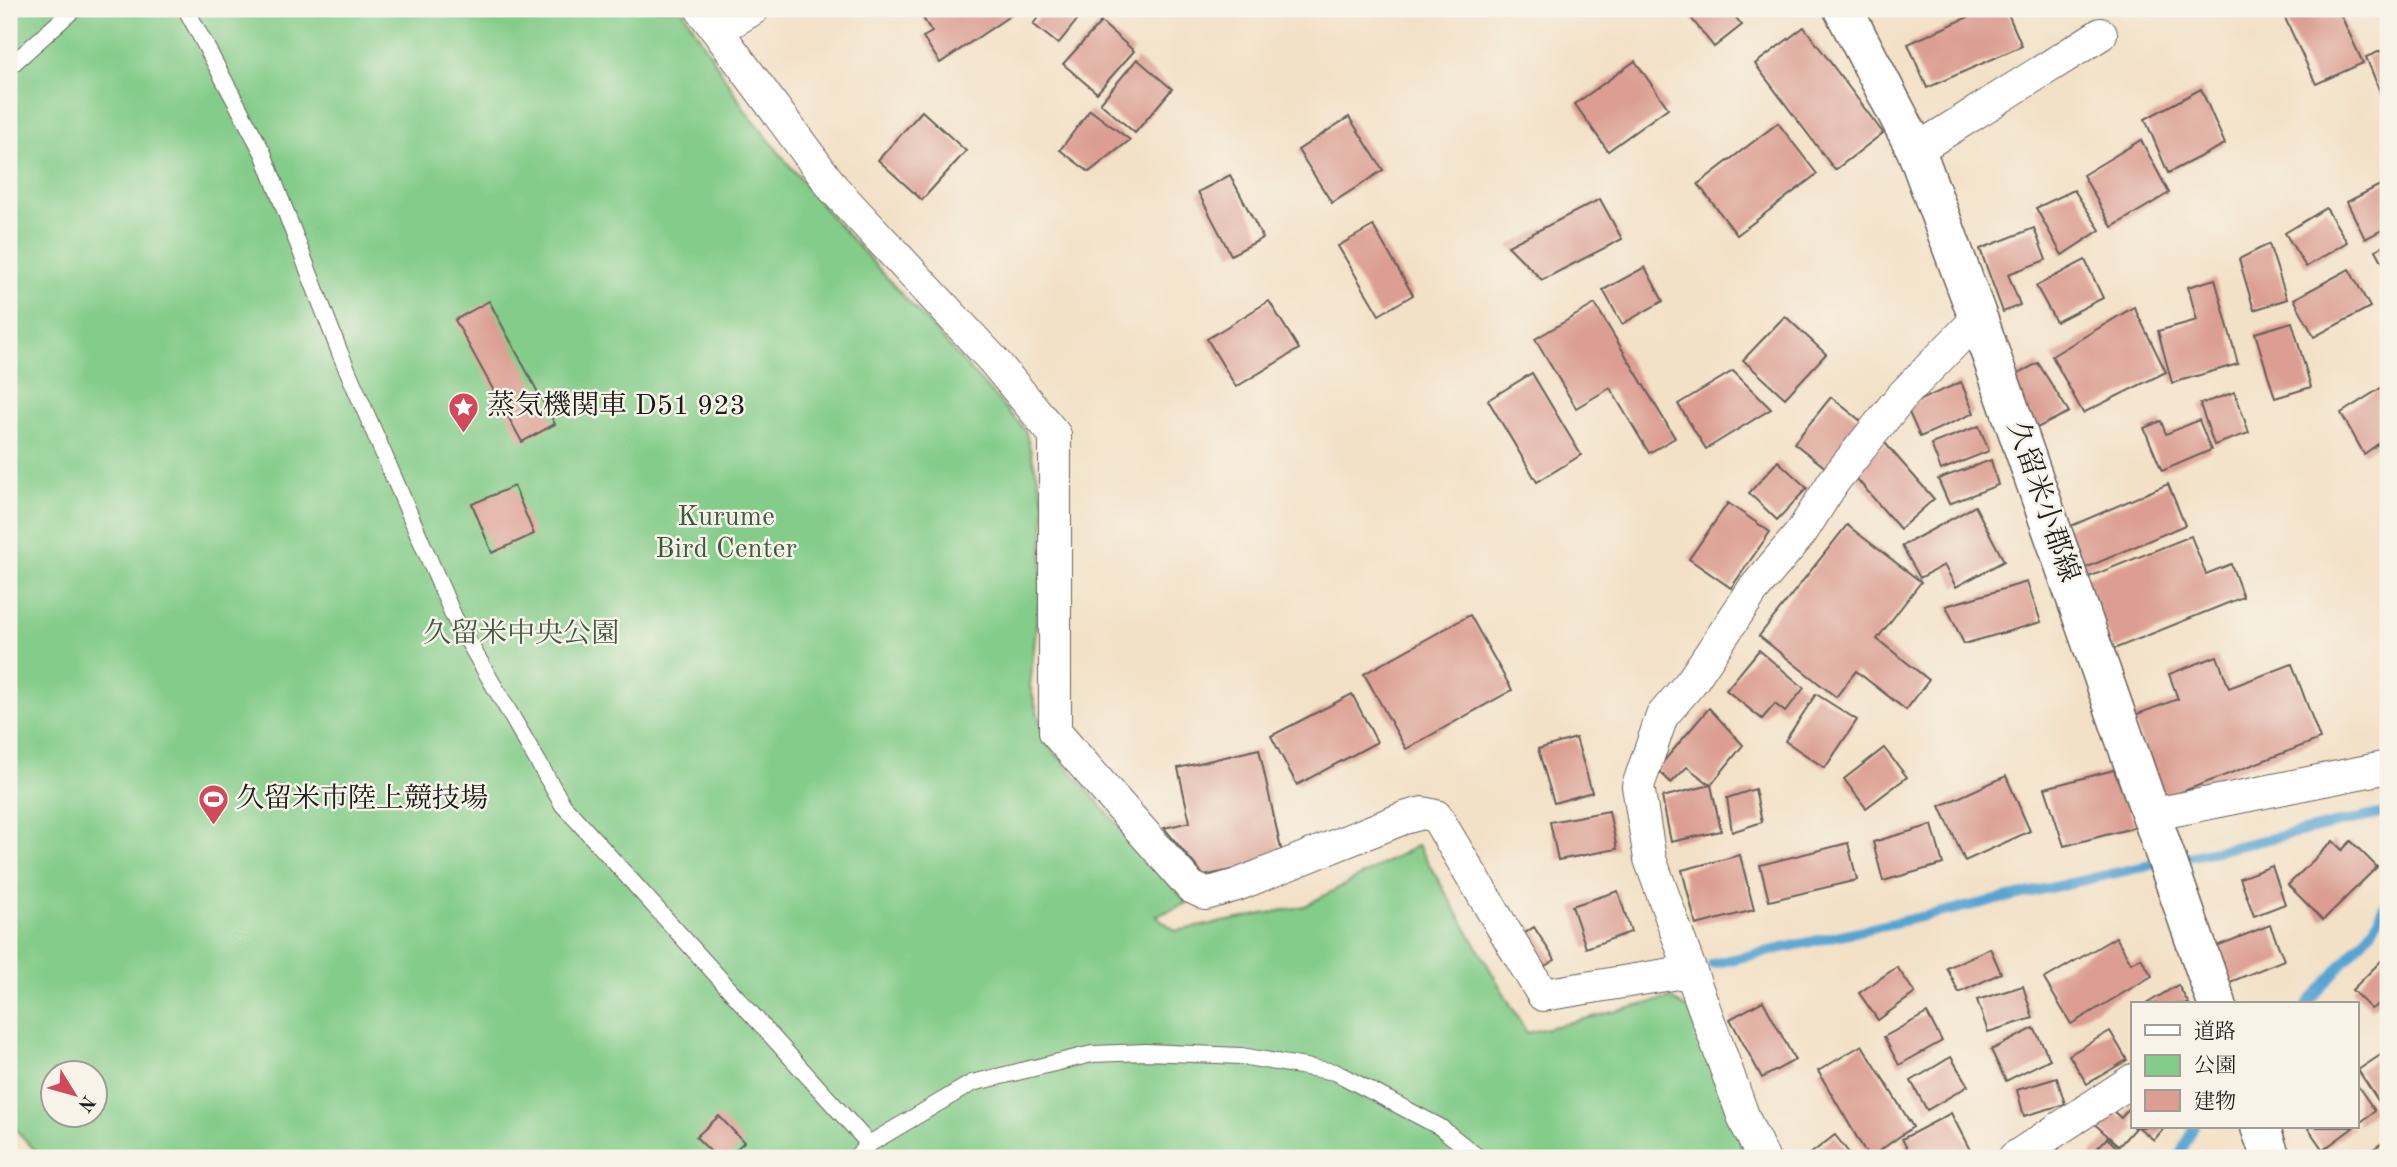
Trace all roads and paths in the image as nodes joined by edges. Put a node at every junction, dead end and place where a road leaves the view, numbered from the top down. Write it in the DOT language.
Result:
graph roads {
  1 [pos="74,9"];
  2 [pos="186,9"];
  3 [pos="753,9"];
  4 [pos="1843,9"];
  5 [pos="709,19"];
  6 [pos="2101,34"];
  7 [pos="9,67"];
  8 [pos="1916,150"];
  9 [pos="1978,318"];
  10 [pos="2388,766"];
  11 [pos="2150,815"];
  12 [pos="1690,971"];
  13 [pos="2216,1002"];
  14 [pos="2131,1081"];
  15 [pos="2260,1128"];
  16 [pos="869,1144"];
  17 [pos="855,1158"];
  18 [pos="1479,1158"];
  19 [pos="1763,1158"];
  20 [pos="2014,1158"];
  21 [pos="2272,1158"];
  1 -- 7 [label="lane"];
  2 -- 16 [label="lane"];
  3 -- 5 [label="street"];
  4 -- 8 [label="main road, 久留米小郡線"];
  5 -- 12 [label="street"];
  6 -- 8 [label="street"];
  8 -- 9 [label="main road, 久留米小郡線"];
  9 -- 11 [label="main road, 久留米小郡線"];
  9 -- 12 [label="street"];
  10 -- 11 [label="street"];
  11 -- 13 [label="main road, 久留米小郡線"];
  12 -- 19 [label="street"];
  14 -- 20 [label="street"];
  15 -- 21 [label="main road"];
  16 -- 17 [label="lane"];
  16 -- 18 [label="lane"];
}
